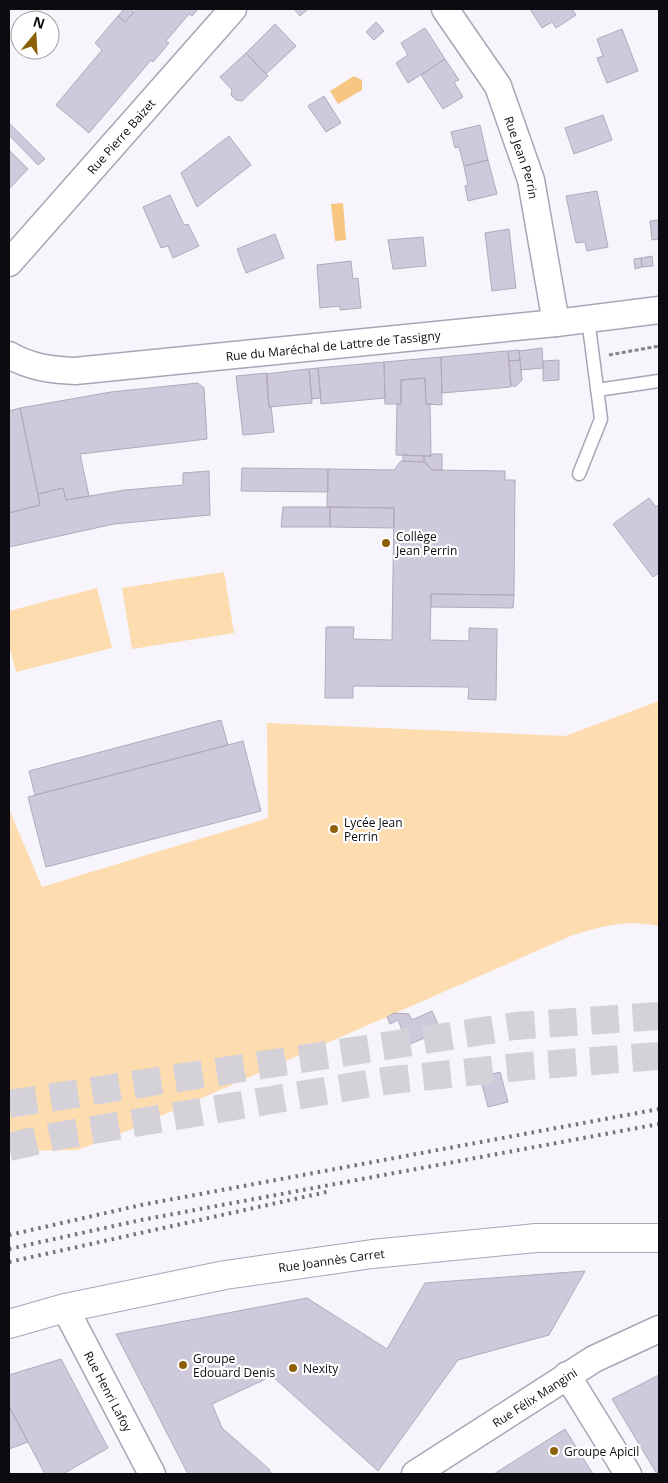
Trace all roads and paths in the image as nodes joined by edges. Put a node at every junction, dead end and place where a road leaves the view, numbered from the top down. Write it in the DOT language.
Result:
graph roads {
  1 [pos="233,9"];
  2 [pos="444,9"];
  3 [pos="9,263"];
  4 [pos="659,310"];
  5 [pos="588,319"];
  6 [pos="556,323"];
  7 [pos="659,346"];
  8 [pos="9,355"];
  9 [pos="592,358"];
  10 [pos="659,381"];
  11 [pos="597,390"];
  12 [pos="578,474"];
  13 [pos="659,1238"];
  14 [pos="65,1308"];
  15 [pos="9,1324"];
  16 [pos="659,1329"];
  17 [pos="568,1374"];
  18 [pos="152,1474"];
  19 [pos="415,1474"];
  20 [pos="628,1474"];
  1 -- 3 [label="street, Rue Pierre Baizet"];
  2 -- 6 [label="street, Rue Jean Perrin"];
  4 -- 5 [label="street, Rue du Maréchal de Lattre de Tassigny"];
  5 -- 6 [label="street, Rue du Maréchal de Lattre de Tassigny"];
  5 -- 9 [label="lane"];
  6 -- 8 [label="street, Rue du Maréchal de Lattre de Tassigny"];
  7 -- 9 [label="path"];
  9 -- 11 [label="lane"];
  10 -- 11 [label="lane"];
  11 -- 12 [label="lane"];
  13 -- 14 [label="street, Rue Joannès Carret"];
  14 -- 15 [label="street, Rue Joannès Carret"];
  14 -- 18 [label="street, Rue Henri Lafoy"];
  16 -- 17 [label="street, Rue Félix Mangini"];
  17 -- 19 [label="street, Rue Félix Mangini"];
  17 -- 20 [label="street"];
}
